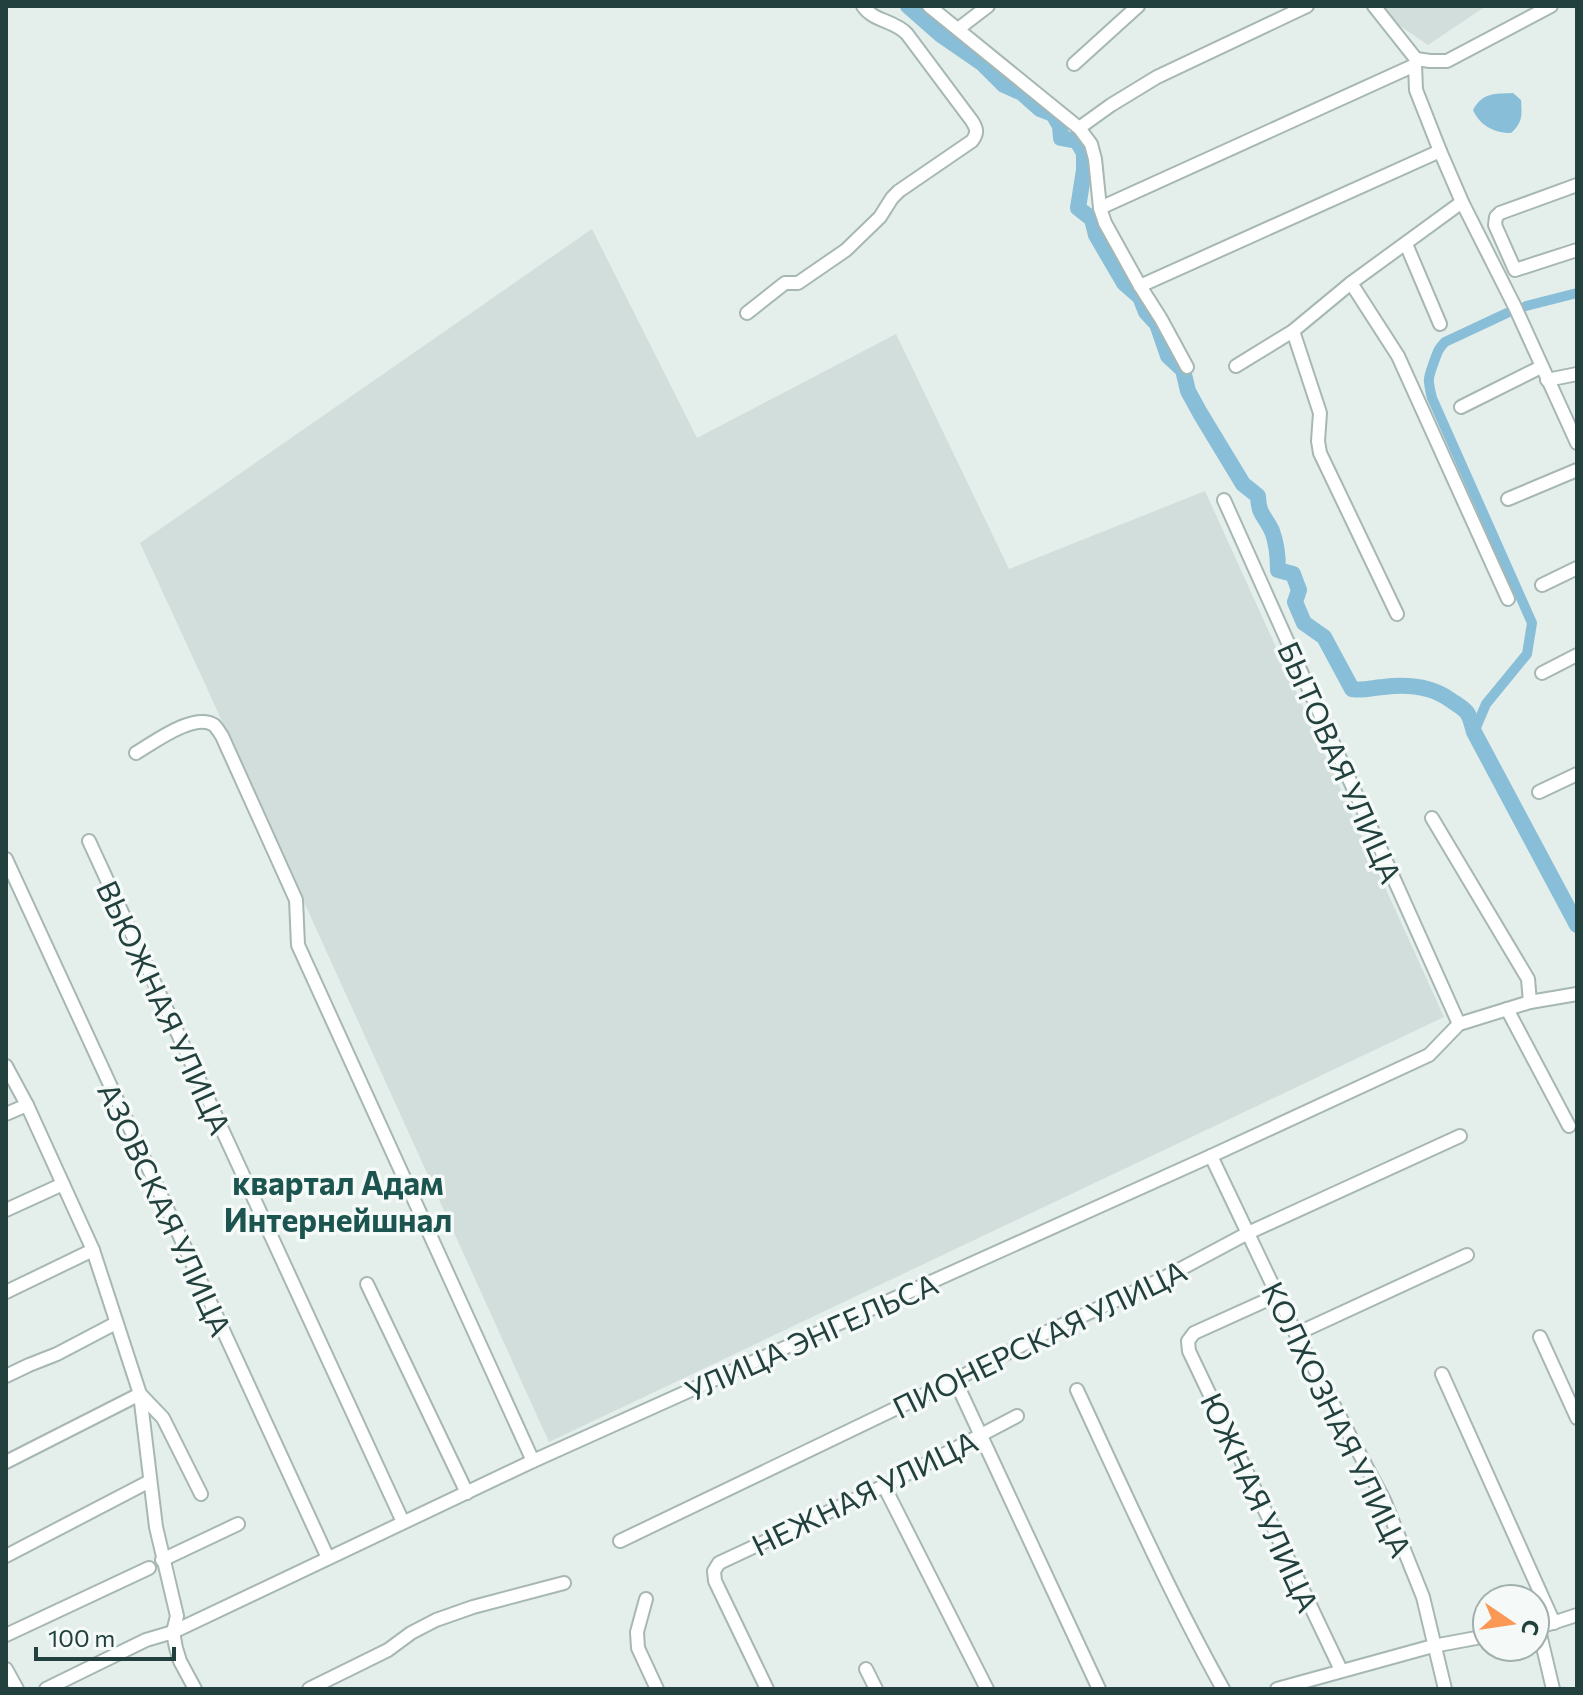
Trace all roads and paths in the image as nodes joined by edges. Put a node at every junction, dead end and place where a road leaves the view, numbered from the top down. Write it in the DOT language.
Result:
graph roads {
  1 [pos="863,6"];
  2 [pos="929,6"];
  3 [pos="988,6"];
  4 [pos="1138,6"];
  5 [pos="1307,6"];
  6 [pos="1374,6"];
  7 [pos="1551,6"];
  8 [pos="958,29"];
  9 [pos="1415,62"];
  10 [pos="1074,64"];
  11 [pos="1079,128"];
  12 [pos="1440,151"];
  13 [pos="1577,185"];
  14 [pos="1462,202"];
  15 [pos="1100,208"];
  16 [pos="1406,244"];
  17 [pos="1577,250"];
  18 [pos="1515,270"];
  19 [pos="1499,275"];
  20 [pos="1351,283"];
  21 [pos="1140,286"];
  22 [pos="747,313"];
  23 [pos="1440,324"];
  24 [pos="1293,331"];
  25 [pos="1236,366"];
  26 [pos="1187,367"];
  27 [pos="1541,367"];
  28 [pos="1577,374"];
  29 [pos="1547,380"];
  30 [pos="1461,407"];
  31 [pos="1577,443"];
  32 [pos="1577,470"];
  33 [pos="1508,499"];
  34 [pos="1224,500"];
  35 [pos="1577,568"];
  36 [pos="1542,585"];
  37 [pos="1508,599"];
  38 [pos="1397,614"];
  39 [pos="1577,655"];
  40 [pos="1542,673"];
  41 [pos="136,753"];
  42 [pos="1577,774"];
  43 [pos="1539,792"];
  44 [pos="1432,818"];
  45 [pos="89,841"];
  46 [pos="6,859"];
  47 [pos="1577,994"];
  48 [pos="1530,1002"];
  49 [pos="1507,1009"];
  50 [pos="1459,1024"];
  51 [pos="6,1066"];
  52 [pos="11,1086"];
  53 [pos="27,1105"];
  54 [pos="6,1114"];
  55 [pos="1569,1126"];
  56 [pos="1460,1136"];
  57 [pos="1211,1156"];
  58 [pos="63,1184"];
  59 [pos="6,1210"];
  60 [pos="1248,1233"];
  61 [pos="93,1250"];
  62 [pos="1467,1255"];
  63 [pos="367,1284"];
  64 [pos="6,1292"];
  65 [pos="1278,1295"];
  66 [pos="116,1323"];
  67 [pos="1296,1334"];
  68 [pos="1540,1337"];
  69 [pos="1442,1374"];
  70 [pos="6,1376"];
  71 [pos="955,1380"];
  72 [pos="1077,1390"];
  73 [pos="140,1394"];
  74 [pos="1017,1416"];
  75 [pos="1577,1418"];
  76 [pos="981,1434"];
  77 [pos="533,1461"];
  78 [pos="6,1462"];
  79 [pos="150,1481"];
  80 [pos="884,1486"];
  81 [pos="467,1493"];
  82 [pos="201,1494"];
  83 [pos="403,1522"];
  84 [pos="238,1524"];
  85 [pos="620,1541"];
  86 [pos="6,1556"];
  87 [pos="328,1558"];
  88 [pos="162,1560"];
  89 [pos="149,1568"];
  90 [pos="564,1583"];
  91 [pos="646,1599"];
  92 [pos="1577,1615"];
  93 [pos="1554,1623"];
  94 [pos="1551,1624"];
  95 [pos="173,1632"];
  96 [pos="6,1635"];
  97 [pos="1471,1639"];
  98 [pos="1433,1646"];
  99 [pos="1546,1663"];
  100 [pos="6,1669"];
  101 [pos="866,1669"];
  102 [pos="1341,1670"];
  103 [pos="1324,1675"];
  104 [pos="17,1689"];
  105 [pos="46,1689"];
  106 [pos="195,1689"];
  107 [pos="309,1689"];
  108 [pos="657,1689"];
  109 [pos="767,1689"];
  110 [pos="876,1689"];
  111 [pos="987,1689"];
  112 [pos="1099,1689"];
  113 [pos="1223,1689"];
  114 [pos="1277,1689"];
  115 [pos="1327,1689"];
  116 [pos="1445,1689"];
  117 [pos="1553,1689"];
  1 -- 22 [label="street"];
  2 -- 8 [label="street"];
  3 -- 8 [label="street"];
  4 -- 10 [label="street"];
  5 -- 11 [label="street"];
  6 -- 9 [label="street"];
  7 -- 9 [label="street"];
  8 -- 11 [label="street"];
  9 -- 12 [label="street"];
  9 -- 15 [label="street"];
  11 -- 15 [label="street"];
  12 -- 14 [label="street"];
  12 -- 21 [label="street"];
  13 -- 18 [label="street"];
  14 -- 16 [label="street"];
  14 -- 19 [label="street"];
  15 -- 21 [label="street"];
  16 -- 20 [label="street"];
  16 -- 23 [label="street"];
  17 -- 18 [label="street"];
  18 -- 19 [label="street"];
  19 -- 27 [label="street"];
  20 -- 24 [label="street"];
  20 -- 37 [label="street"];
  21 -- 26 [label="street"];
  24 -- 25 [label="street"];
  24 -- 38 [label="street"];
  27 -- 29 [label="street"];
  27 -- 30 [label="street"];
  28 -- 29 [label="street"];
  29 -- 31 [label="street"];
  32 -- 33 [label="street"];
  34 -- 50 [label="street, БЫТОВАЯ УЛИЦА"];
  35 -- 36 [label="street"];
  39 -- 40 [label="street"];
  41 -- 77 [label="street"];
  42 -- 43 [label="street"];
  44 -- 48 [label="street"];
  45 -- 83 [label="street, ВЬЮЖНАЯ УЛИЦА"];
  46 -- 87 [label="street, АЗОВСКАЯ УЛИЦА"];
  47 -- 48 [label="street, УЛИЦА ЭНГЕЛЬСА"];
  48 -- 49 [label="street, УЛИЦА ЭНГЕЛЬСА"];
  49 -- 50 [label="street, УЛИЦА ЭНГЕЛЬСА"];
  49 -- 55 [label="street"];
  50 -- 57 [label="street, УЛИЦА ЭНГЕЛЬСА"];
  51 -- 52 [label="street"];
  52 -- 53 [label="street"];
  53 -- 54 [label="street"];
  53 -- 58 [label="street"];
  56 -- 60 [label="street, ПИОНЕРСКАЯ УЛИЦА"];
  57 -- 60 [label="street, КОЛХОЗНАЯ УЛИЦА"];
  57 -- 77 [label="street, УЛИЦА ЭНГЕЛЬСА"];
  58 -- 59 [label="street"];
  58 -- 61 [label="street"];
  60 -- 65 [label="street, КОЛХОЗНАЯ УЛИЦА"];
  60 -- 71 [label="street, ПИОНЕРСКАЯ УЛИЦА"];
  61 -- 64 [label="street"];
  61 -- 66 [label="street"];
  62 -- 67 [label="street"];
  63 -- 81 [label="street"];
  65 -- 67 [label="street, КОЛХОЗНАЯ УЛИЦА"];
  65 -- 102 [label="street, ЮЖНАЯ УЛИЦА"];
  66 -- 70 [label="street"];
  66 -- 73 [label="street"];
  67 -- 98 [label="street, КОЛХОЗНАЯ УЛИЦА"];
  68 -- 75 [label="street"];
  69 -- 93 [label="street"];
  71 -- 76 [label="street"];
  71 -- 85 [label="street, ПИОНЕРСКАЯ УЛИЦА"];
  72 -- 113 [label="street"];
  73 -- 78 [label="street"];
  73 -- 79 [label="street"];
  73 -- 82 [label="street"];
  74 -- 76 [label="street, НЕЖНАЯ УЛИЦА"];
  76 -- 80 [label="street, НЕЖНАЯ УЛИЦА"];
  76 -- 112 [label="street"];
  77 -- 81 [label="street, УЛИЦА ЭНГЕЛЬСА"];
  79 -- 86 [label="street"];
  79 -- 88 [label="street"];
  80 -- 109 [label="street, НЕЖНАЯ УЛИЦА"];
  80 -- 111 [label="street"];
  81 -- 83 [label="street, УЛИЦА ЭНГЕЛЬСА"];
  83 -- 87 [label="street, УЛИЦА ЭНГЕЛЬСА"];
  84 -- 88 [label="street"];
  87 -- 95 [label="street, УЛИЦА ЭНГЕЛЬСА"];
  88 -- 95 [label="street"];
  89 -- 96 [label="street"];
  90 -- 107 [label="street"];
  91 -- 108 [label="street"];
  92 -- 93 [label="street"];
  93 -- 94 [label="street"];
  95 -- 105 [label="street, УЛИЦА ЭНГЕЛЬСА"];
  95 -- 106 [label="street"];
  97 -- 98 [label="street"];
  98 -- 102 [label="street"];
  98 -- 116 [label="street, КОЛХОЗНАЯ УЛИЦА"];
  99 -- 117 [label="street"];
  100 -- 104 [label="street"];
  101 -- 110 [label="street"];
  102 -- 103 [label="street"];
  103 -- 114 [label="street"];
  103 -- 115 [label="street"];
}
